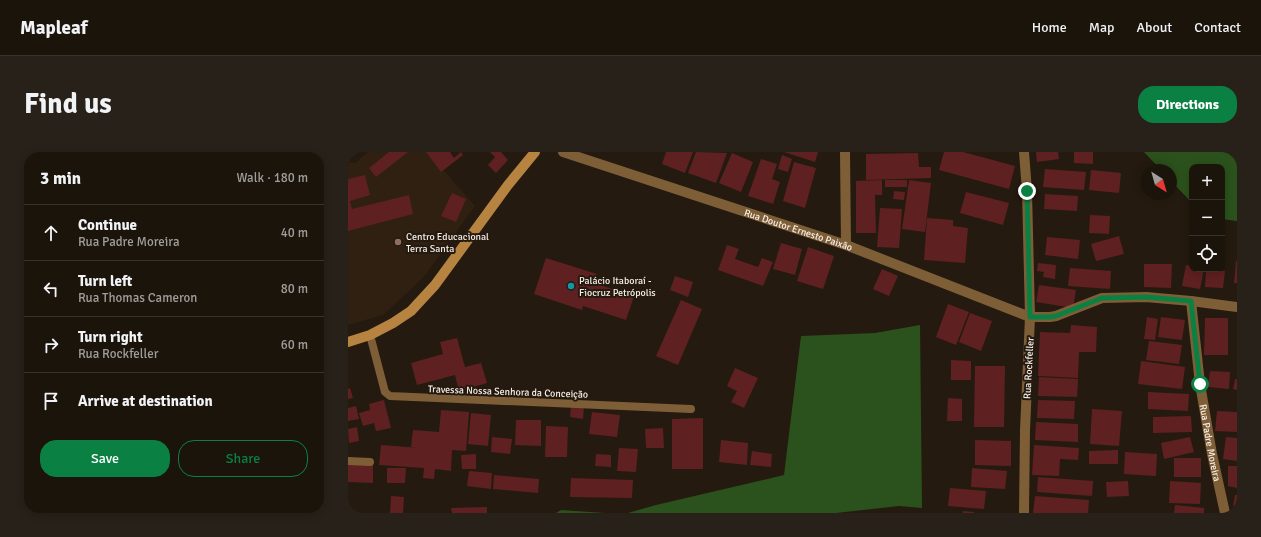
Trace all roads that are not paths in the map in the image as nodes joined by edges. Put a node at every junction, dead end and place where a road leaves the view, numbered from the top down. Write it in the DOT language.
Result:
graph roads {
  1 [pos="535,152"];
  2 [pos="563,152"];
  3 [pos="845,152"];
  4 [pos="1024,152"];
  5 [pos="846,245"];
  6 [pos="1191,301"];
  7 [pos="1237,307"];
  8 [pos="1030,317"];
  9 [pos="370,335"];
  10 [pos="348,342"];
  11 [pos="691,409"];
  12 [pos="348,461"];
  13 [pos="370,462"];
  14 [pos="1024,513"];
  15 [pos="1225,513"];
  1 -- 9 [label="street"];
  2 -- 5 [label="street, Rua Doutor Ernesto Paixão"];
  3 -- 5 [label="street"];
  4 -- 8 [label="street, Rua Rockfeller"];
  5 -- 8 [label="street, Rua Doutor Ernesto Paixão"];
  6 -- 7 [label="street"];
  6 -- 8 [label="street"];
  6 -- 15 [label="street, Rua Padre Moreira"];
  8 -- 14 [label="street, Rua Rockfeller"];
  9 -- 10 [label="street"];
  9 -- 11 [label="lane, Travessa Nossa Senhora da Conceição"];
  12 -- 13 [label="lane"];
}
